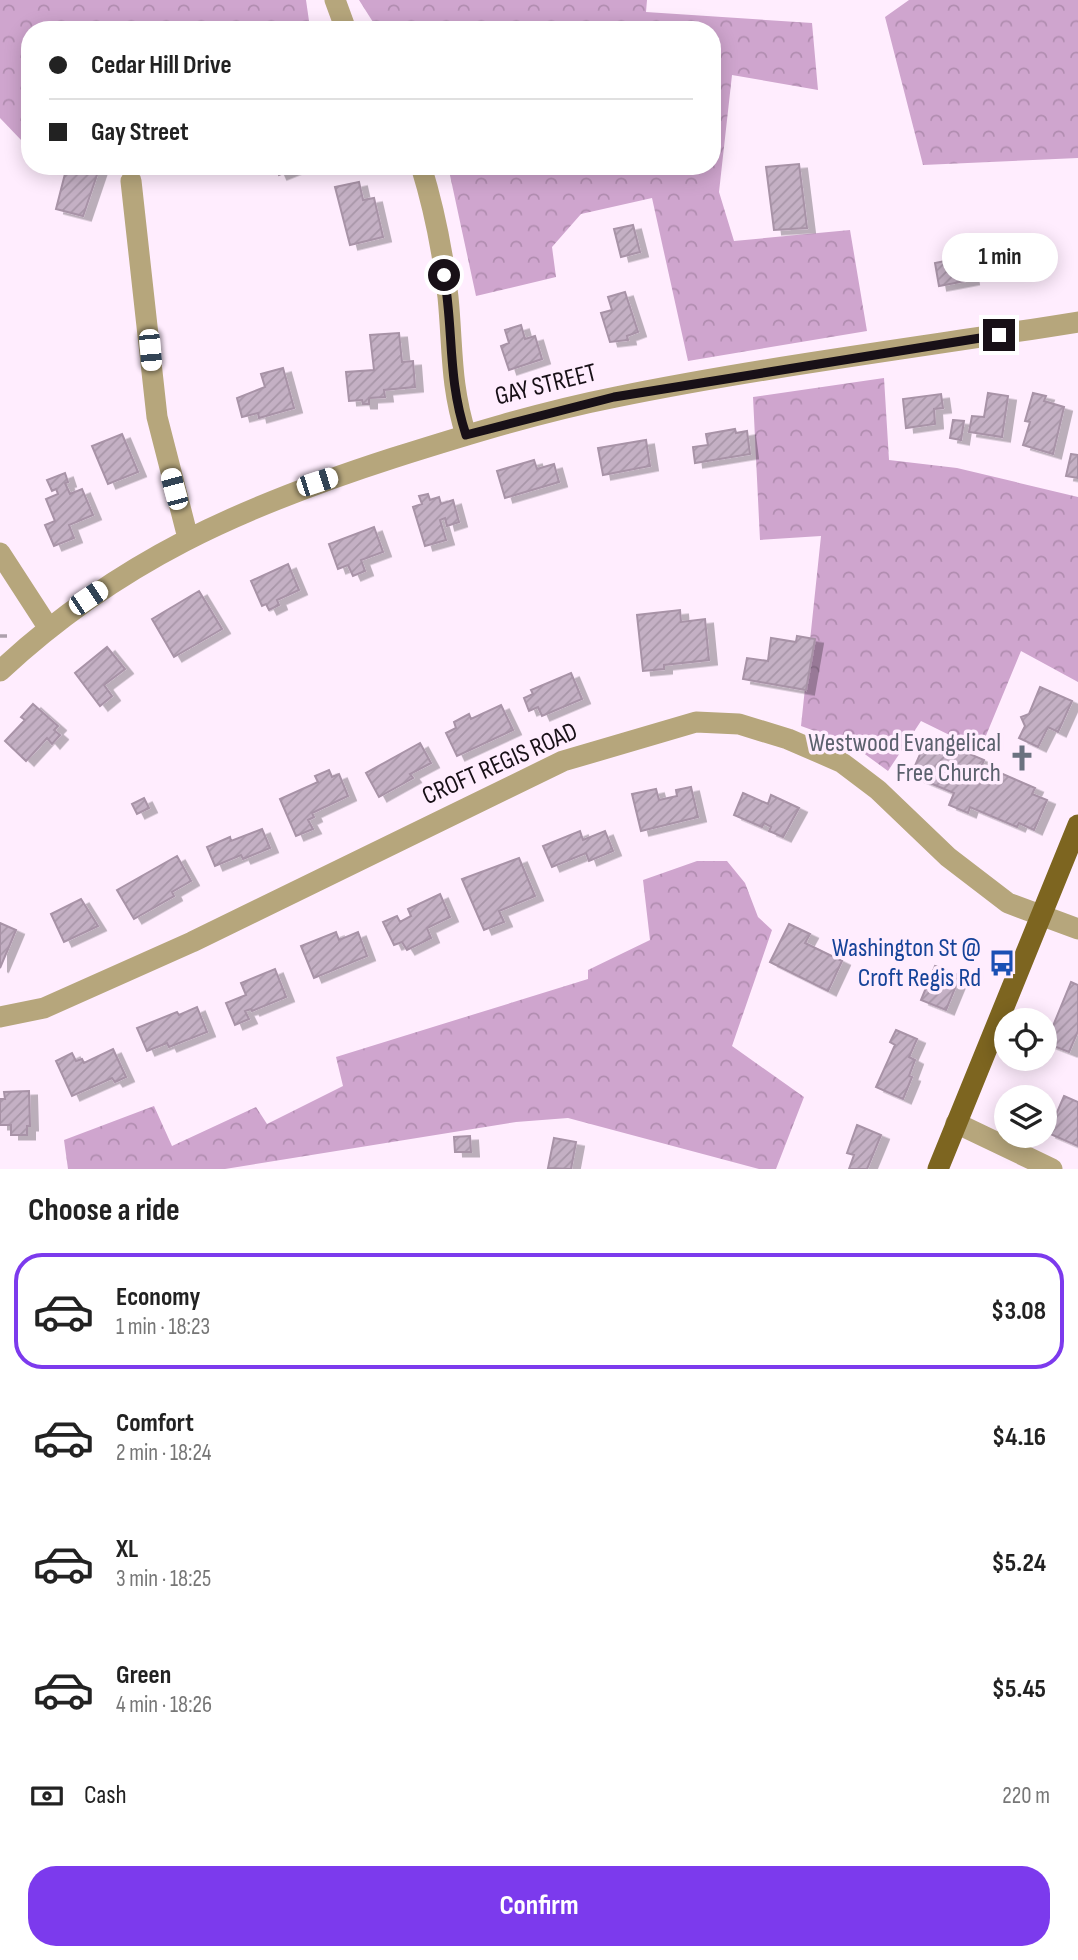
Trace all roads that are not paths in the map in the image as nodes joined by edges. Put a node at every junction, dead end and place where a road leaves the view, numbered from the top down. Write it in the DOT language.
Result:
graph roads {
  1 [pos="335,0"];
  2 [pos="343,21"];
  3 [pos="424,175"];
  4 [pos="131,181"];
  5 [pos="1078,322"];
  6 [pos="466,435"];
  7 [pos="188,538"];
  8 [pos="0,553"];
  9 [pos="48,627"];
  10 [pos="0,671"];
  11 [pos="1078,825"];
  12 [pos="1040,915"];
  13 [pos="1078,929"];
  14 [pos="0,1017"];
  15 [pos="956,1123"];
  16 [pos="938,1169"];
  17 [pos="1052,1169"];
  1 -- 2 [label="street"];
  3 -- 6 [label="street"];
  4 -- 7 [label="street"];
  5 -- 6 [label="street, GAY STREET"];
  6 -- 7 [label="street, GAY STREET"];
  7 -- 9 [label="street, GAY STREET"];
  8 -- 9 [label="street"];
  9 -- 10 [label="street, GAY STREET"];
  11 -- 12 [label="main road"];
  12 -- 13 [label="street, CROFT REGIS ROAD"];
  12 -- 14 [label="street, CROFT REGIS ROAD"];
  12 -- 15 [label="main road"];
  15 -- 16 [label="main road"];
  15 -- 17 [label="street"];
}
